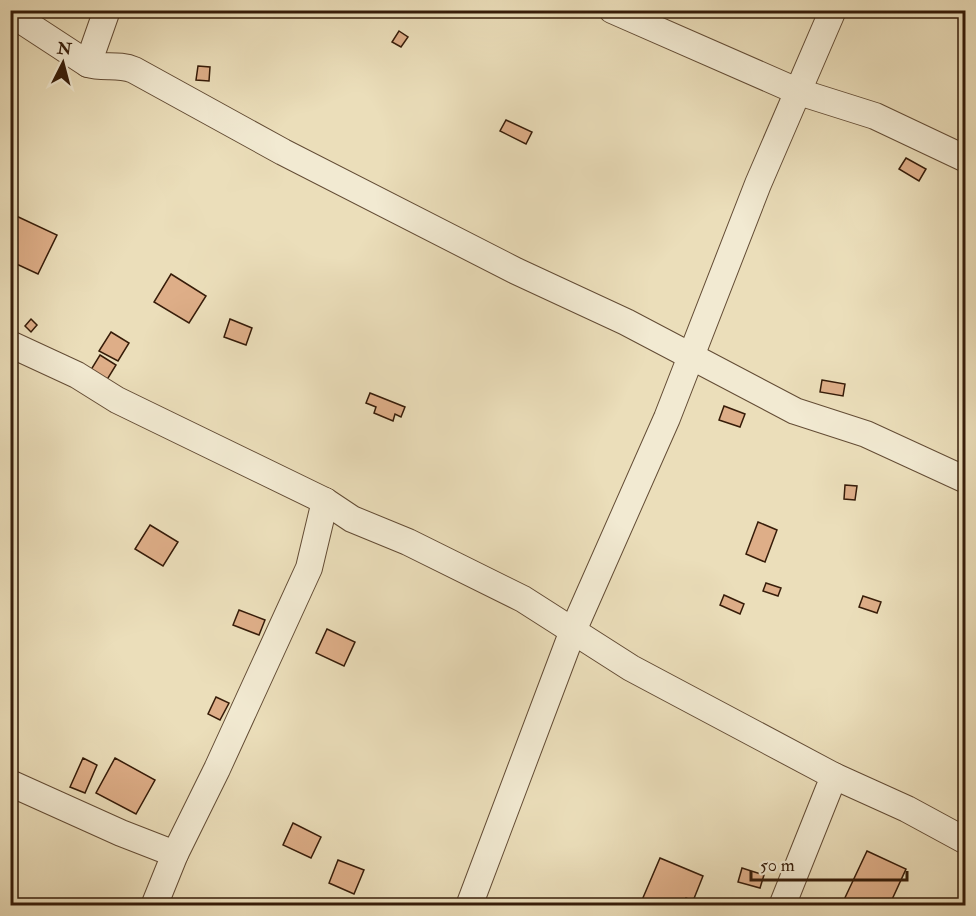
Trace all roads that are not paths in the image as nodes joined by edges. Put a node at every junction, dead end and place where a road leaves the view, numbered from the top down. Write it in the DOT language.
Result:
graph roads {
  1 [pos="107,10"];
  2 [pos="612,10"];
  3 [pos="834,10"];
  4 [pos="10,13"];
  5 [pos="88,64"];
  6 [pos="799,92"];
  7 [pos="966,159"];
  8 [pos="10,344"];
  9 [pos="690,358"];
  10 [pos="966,480"];
  11 [pos="325,501"];
  12 [pos="572,633"];
  13 [pos="834,777"];
  14 [pos="10,783"];
  15 [pos="966,841"];
  16 [pos="175,854"];
  17 [pos="154,906"];
  18 [pos="469,906"];
  19 [pos="782,906"];
  1 -- 5 [label="street"];
  2 -- 6 [label="street"];
  3 -- 6 [label="street"];
  4 -- 5 [label="street"];
  5 -- 9 [label="street"];
  6 -- 7 [label="street"];
  6 -- 9 [label="street"];
  8 -- 11 [label="street"];
  9 -- 10 [label="street"];
  9 -- 12 [label="street"];
  11 -- 12 [label="street"];
  11 -- 16 [label="street"];
  12 -- 13 [label="street"];
  12 -- 18 [label="street"];
  13 -- 15 [label="street"];
  13 -- 19 [label="street"];
  14 -- 16 [label="street"];
  16 -- 17 [label="street"];
}
